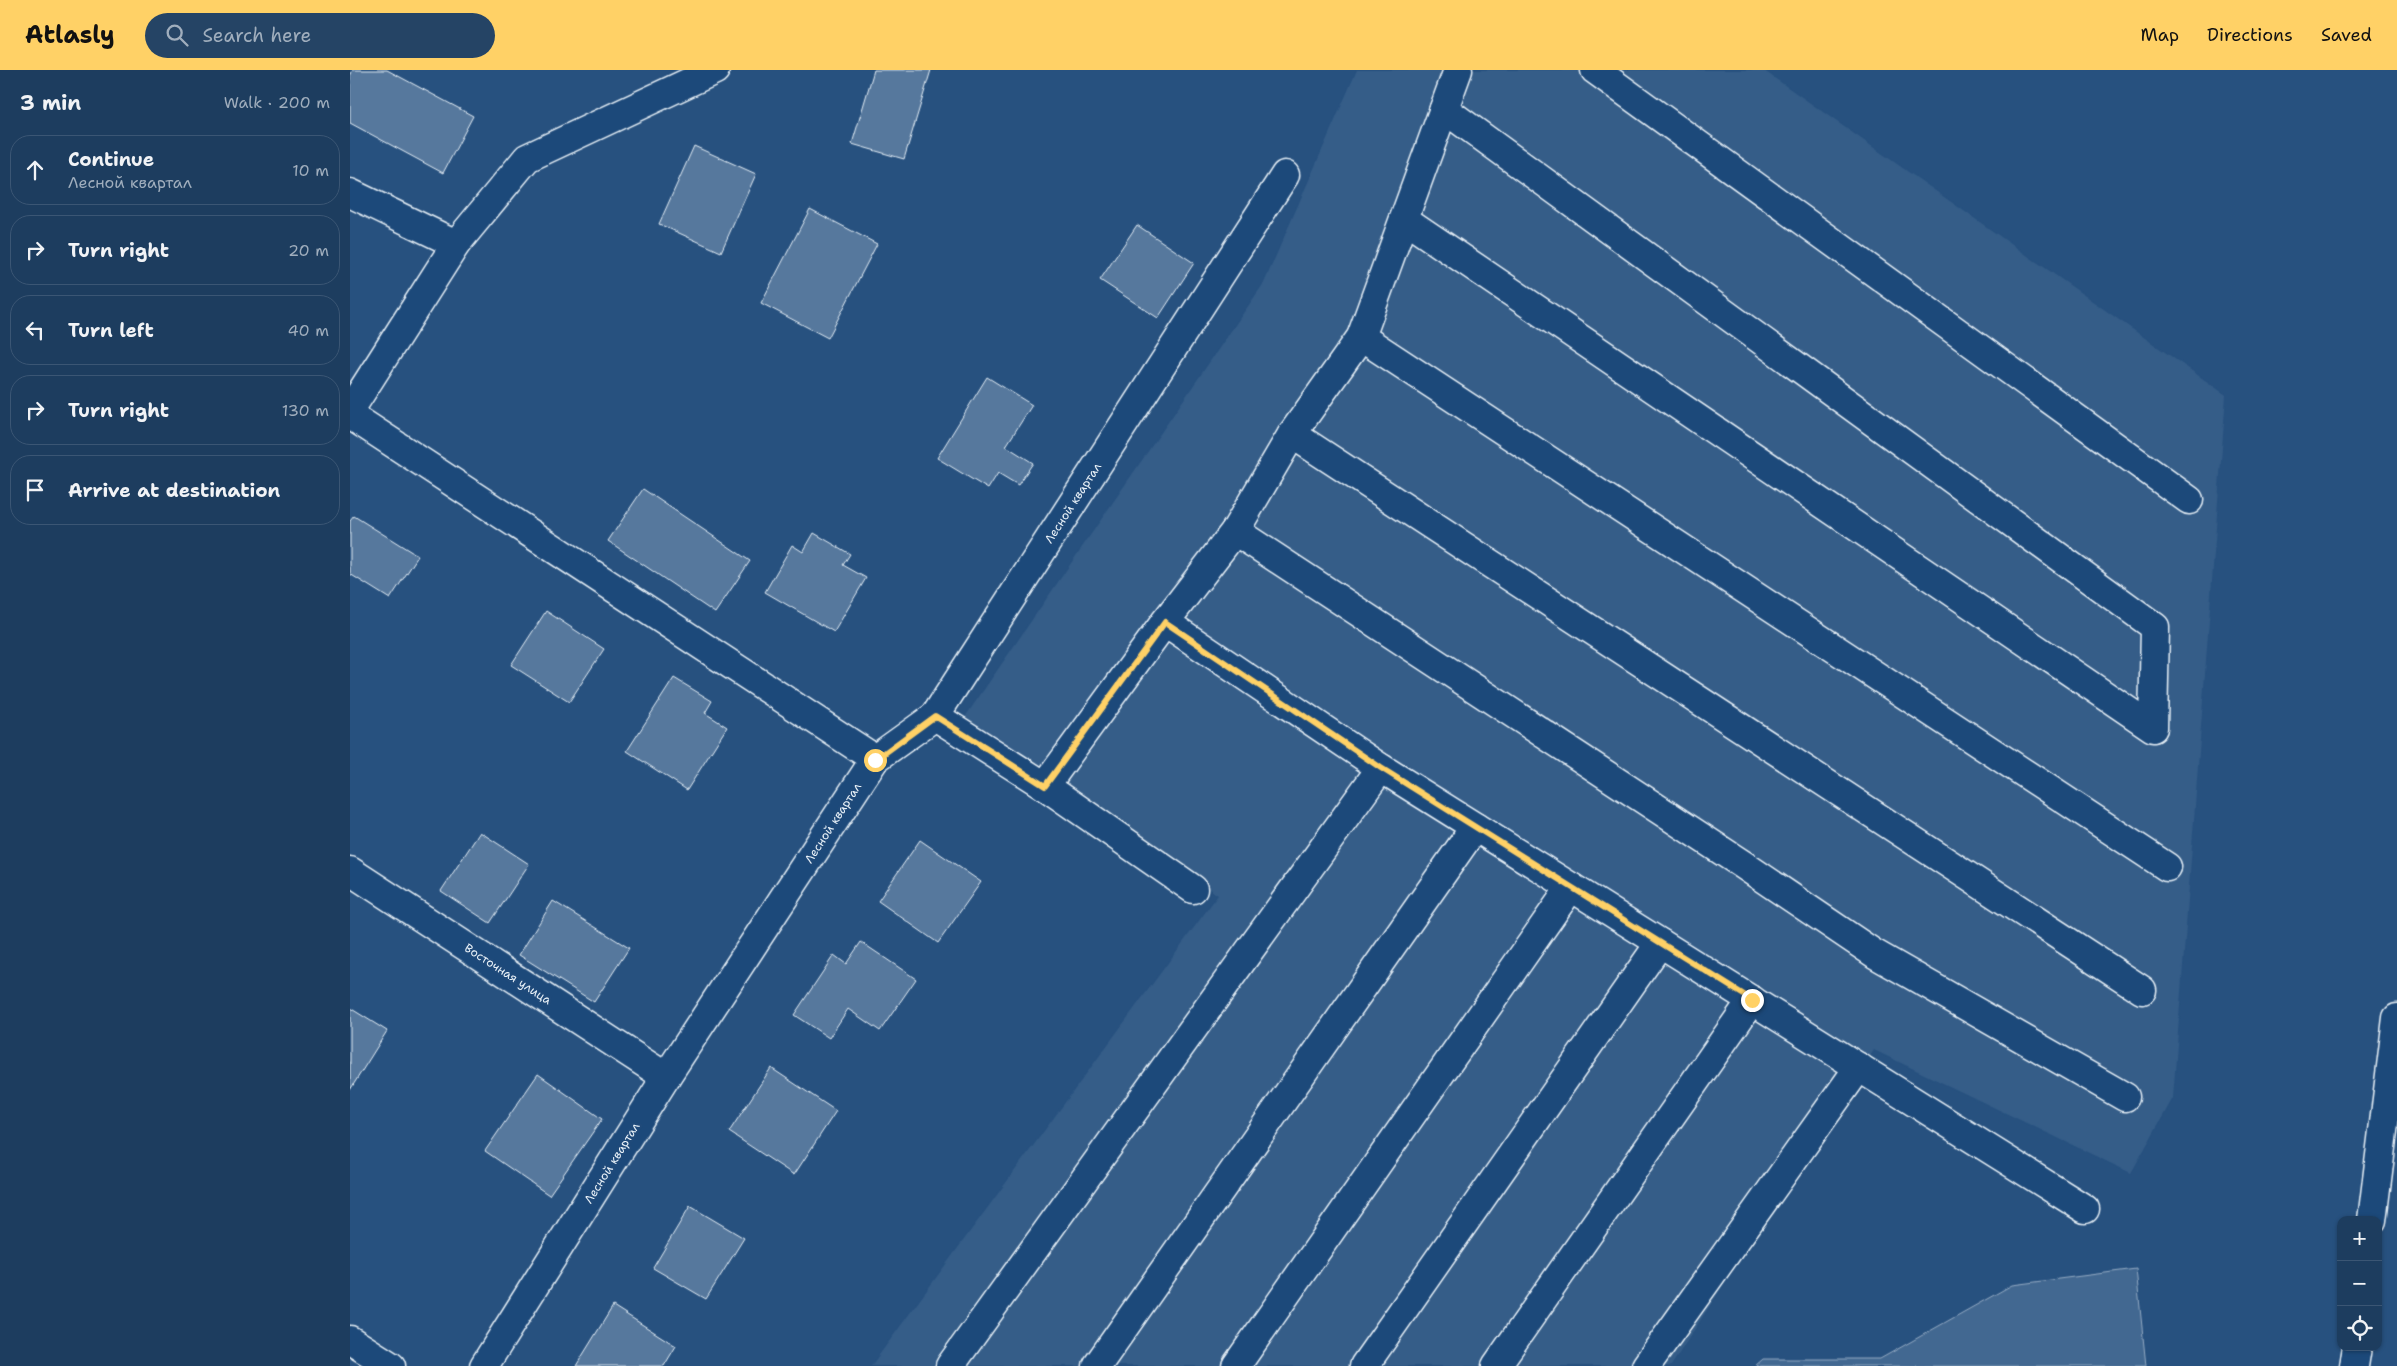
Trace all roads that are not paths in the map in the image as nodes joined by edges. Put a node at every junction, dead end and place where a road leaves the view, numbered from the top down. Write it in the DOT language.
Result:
graph roads {
  1 [pos="715,70"];
  2 [pos="1458,70"];
  3 [pos="1595,70"];
  4 [pos="1444,109"];
  5 [pos="1285,175"];
  6 [pos="350,193"];
  7 [pos="1404,219"];
  8 [pos="456,244"];
  9 [pos="1361,337"];
  10 [pos="350,410"];
  11 [pos="350,415"];
  12 [pos="1292,434"];
  13 [pos="2190,500"];
  14 [pos="1235,531"];
  15 [pos="1165,622"];
  16 [pos="935,716"];
  17 [pos="875,760"];
  18 [pos="1381,768"];
  19 [pos="1045,786"];
  20 [pos="1475,827"];
  21 [pos="2167,867"];
  22 [pos="350,871"];
  23 [pos="1571,887"];
  24 [pos="1193,888"];
  25 [pos="1660,943"];
  26 [pos="2142,990"];
  27 [pos="1752,1000"];
  28 [pos="2397,1018"];
  29 [pos="1859,1067"];
  30 [pos="666,1077"];
  31 [pos="2125,1097"];
  32 [pos="2085,1210"];
  33 [pos="2372,1216"];
  34 [pos="350,1340"];
  35 [pos="2356,1351"];
  36 [pos="391,1366"];
  37 [pos="484,1366"];
  38 [pos="950,1366"];
  39 [pos="1097,1366"];
  40 [pos="1236,1366"];
  41 [pos="1364,1366"];
  42 [pos="1496,1366"];
  43 [pos="1646,1366"];
  44 [pos="2354,1366"];
  1 -- 8 [label="street"];
  2 -- 4 [label="street"];
  3 -- 13 [label="street"];
  4 -- 7 [label="street"];
  4 -- 7 [label="street"];
  5 -- 16 [label="street, Лесной квартал"];
  6 -- 8 [label="street"];
  7 -- 9 [label="street"];
  8 -- 10 [label="street"];
  9 -- 12 [label="street"];
  9 -- 21 [label="street"];
  11 -- 17 [label="street"];
  12 -- 14 [label="street"];
  12 -- 26 [label="street"];
  14 -- 15 [label="street"];
  14 -- 31 [label="street"];
  15 -- 18 [label="street"];
  15 -- 19 [label="street"];
  16 -- 17 [label="street, Лесной квартал"];
  16 -- 19 [label="street"];
  17 -- 30 [label="street, Лесной квартал"];
  18 -- 20 [label="street"];
  18 -- 38 [label="street"];
  19 -- 24 [label="street"];
  20 -- 23 [label="street"];
  20 -- 39 [label="street"];
  22 -- 30 [label="street, Восточная улица"];
  23 -- 25 [label="street"];
  23 -- 40 [label="street"];
  25 -- 27 [label="street"];
  25 -- 41 [label="street"];
  27 -- 29 [label="street"];
  27 -- 42 [label="street"];
  28 -- 33 [label="street"];
  29 -- 32 [label="street"];
  29 -- 43 [label="street"];
  30 -- 37 [label="street, Лесной квартал"];
  34 -- 36 [label="street"];
  35 -- 44 [label="street"];
}
